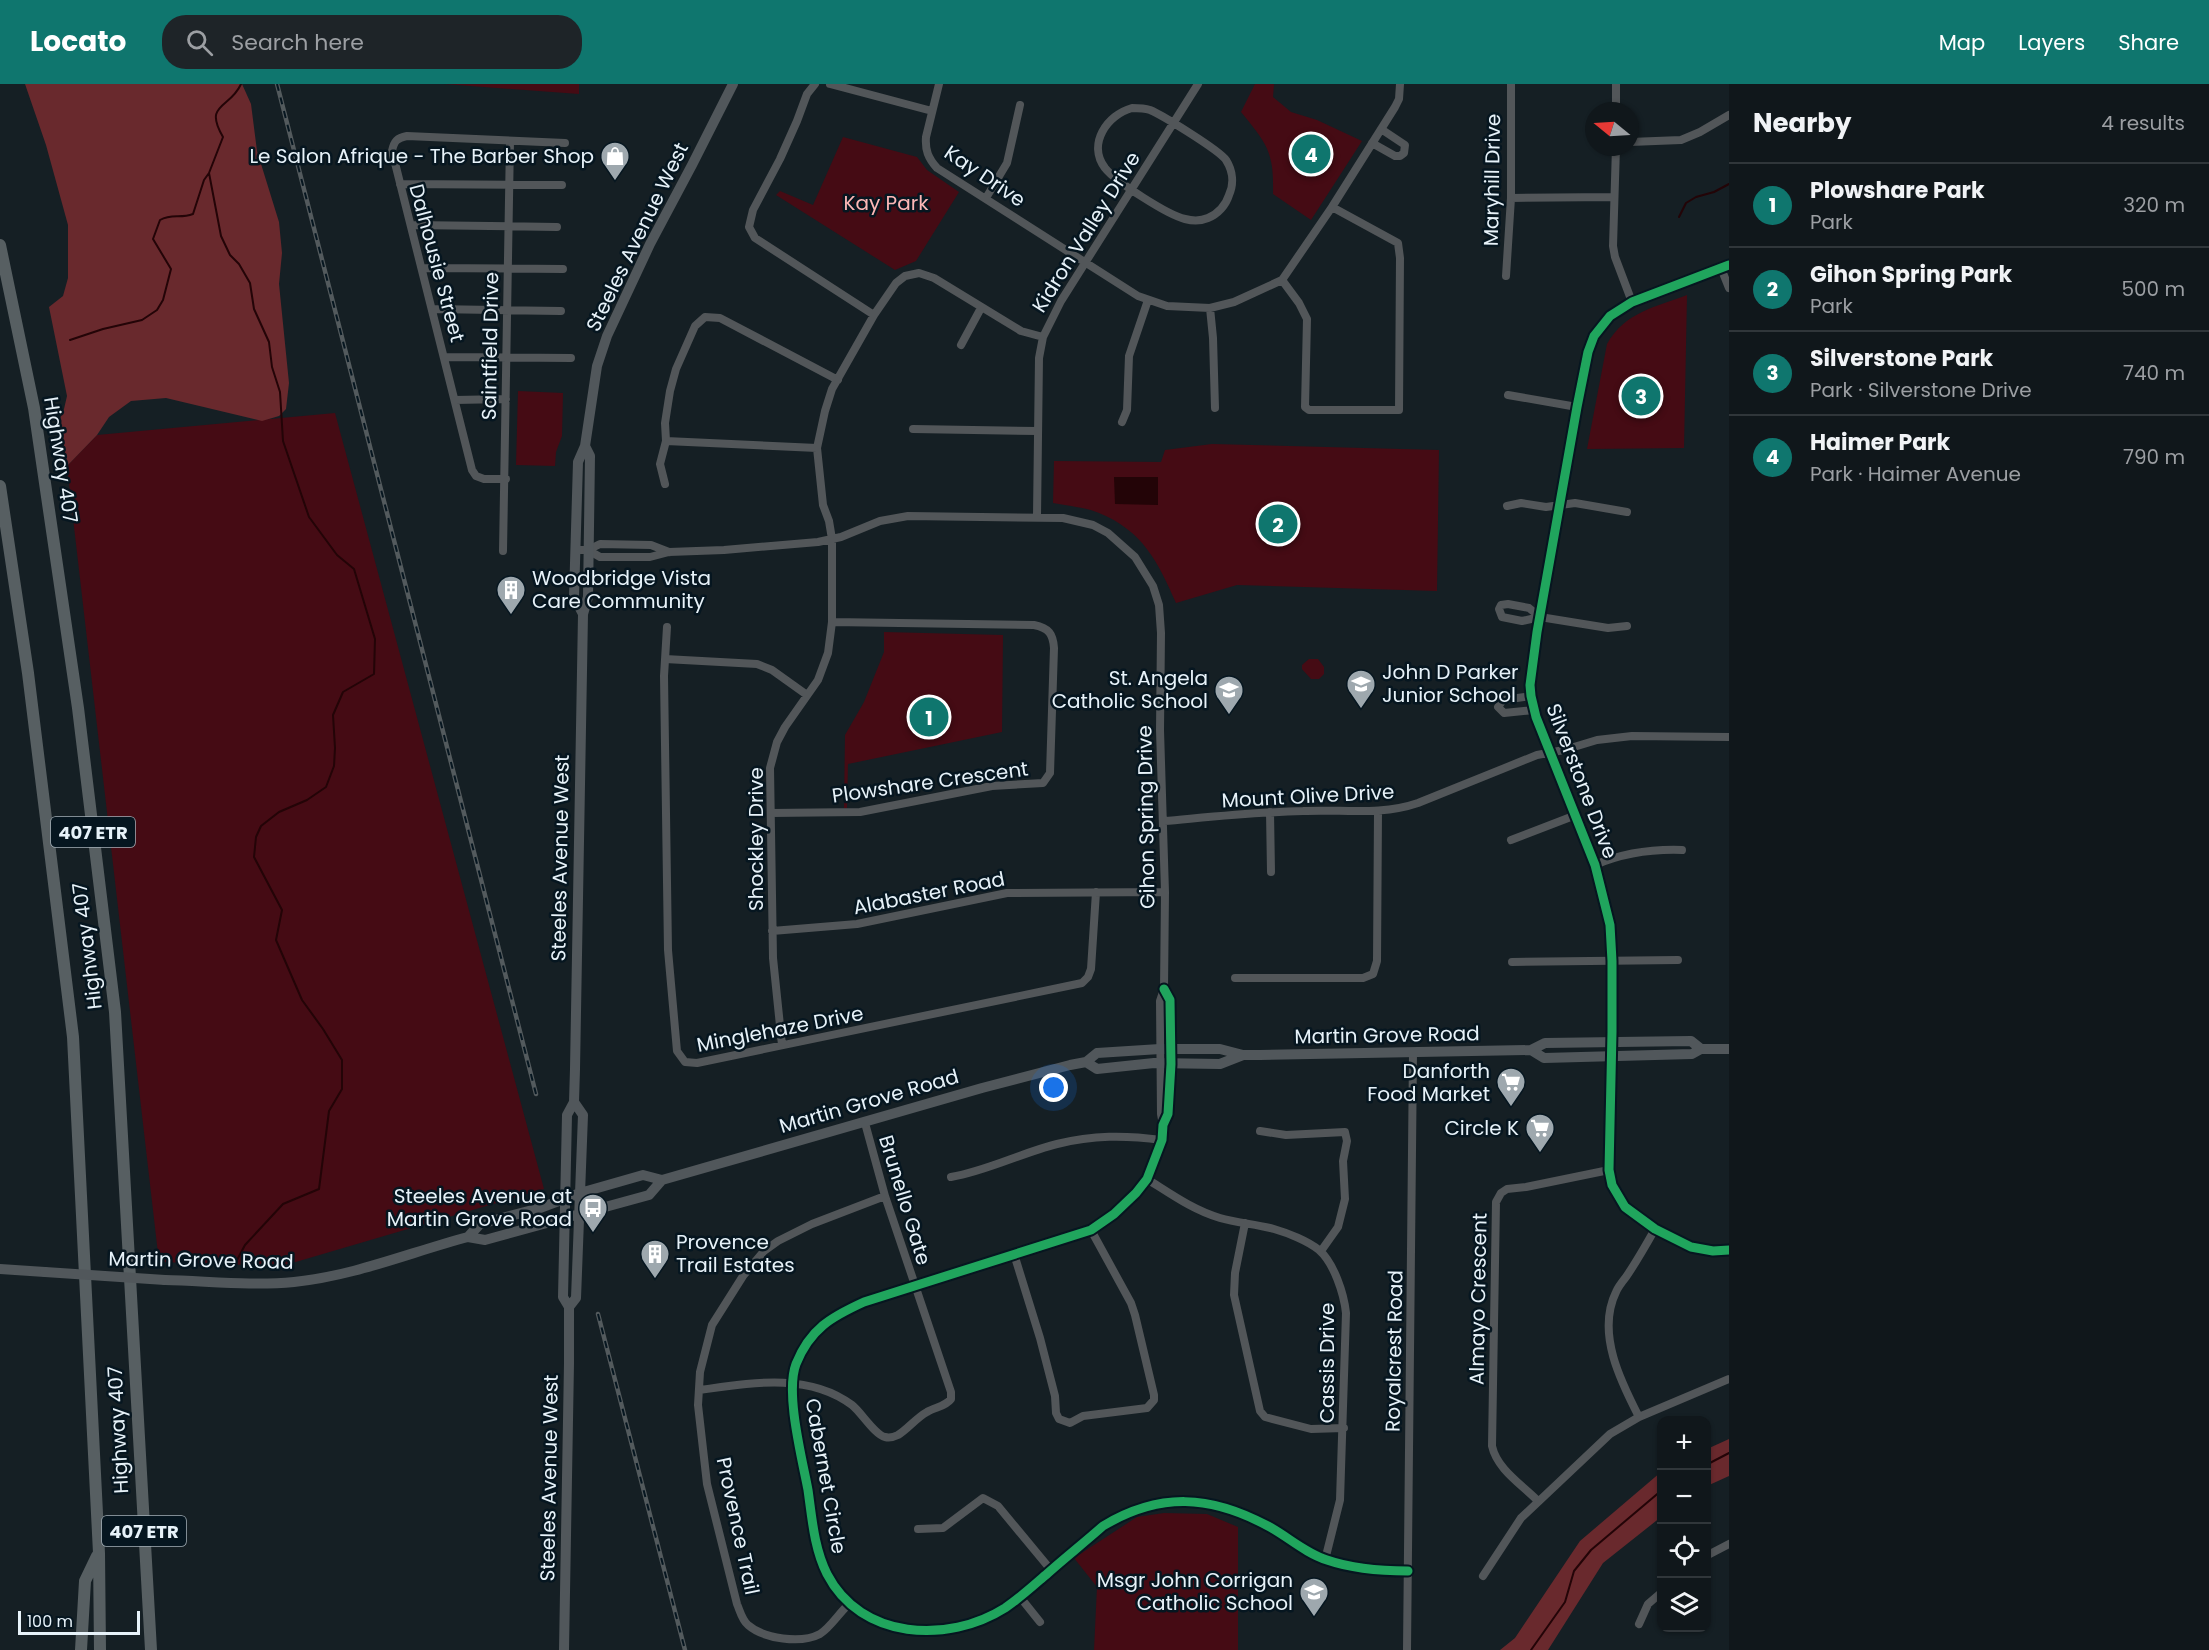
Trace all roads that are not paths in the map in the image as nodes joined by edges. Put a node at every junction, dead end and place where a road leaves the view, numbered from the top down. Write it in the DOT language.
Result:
graph roads {
  1 [pos="733,84"];
  2 [pos="815,84"];
  3 [pos="830,84"];
  4 [pos="939,84"];
  5 [pos="1198,84"];
  6 [pos="1400,84"];
  7 [pos="1510,84"];
  8 [pos="1616,84"];
  9 [pos="1616,102"];
  10 [pos="1020,105"];
  11 [pos="932,111"];
  12 [pos="1729,115"];
  13 [pos="1173,124"];
  14 [pos="1381,129"];
  15 [pos="510,141"];
  16 [pos="565,142"];
  17 [pos="1639,142"];
  18 [pos="1372,143"];
  19 [pos="1616,156"];
  20 [pos="400,184"];
  21 [pos="509,184"];
  22 [pos="562,185"];
  23 [pos="1132,189"];
  24 [pos="1614,197"];
  25 [pos="986,198"];
  26 [pos="1511,198"];
  27 [pos="1332,207"];
  28 [pos="411,225"];
  29 [pos="508,226"];
  30 [pos="557,227"];
  31 [pos="0,245"];
  32 [pos="1085,263"];
  33 [pos="1725,267"];
  34 [pos="423,268"];
  35 [pos="508,270"];
  36 [pos="563,270"];
  37 [pos="1506,276"];
  38 [pos="1282,280"];
  39 [pos="1729,288"];
  40 [pos="1148,300"];
  41 [pos="1632,302"];
  42 [pos="981,308"];
  43 [pos="1210,308"];
  44 [pos="433,309"];
  45 [pos="507,310"];
  46 [pos="561,311"];
  47 [pos="874,315"];
  48 [pos="1043,337"];
  49 [pos="961,345"];
  50 [pos="445,357"];
  51 [pos="507,357"];
  52 [pos="571,358"];
  53 [pos="838,380"];
  54 [pos="1508,395"];
  55 [pos="506,399"];
  56 [pos="455,400"];
  57 [pos="1577,407"];
  58 [pos="1215,408"];
  59 [pos="1122,422"];
  60 [pos="912,429"];
  61 [pos="1037,431"];
  62 [pos="666,441"];
  63 [pos="585,446"];
  64 [pos="817,448"];
  65 [pos="506,479"];
  66 [pos="665,484"];
  67 [pos="0,486"];
  68 [pos="1561,505"];
  69 [pos="1507,506"];
  70 [pos="1627,512"];
  71 [pos="1037,516"];
  72 [pos="832,539"];
  73 [pos="576,550"];
  74 [pos="588,550"];
  75 [pos="503,551"];
  76 [pos="669,552"];
  77 [pos="583,614"];
  78 [pos="1540,617"];
  79 [pos="832,622"];
  80 [pos="1627,626"];
  81 [pos="667,627"];
  82 [pos="665,659"];
  83 [pos="807,695"];
  84 [pos="1531,696"];
  85 [pos="1534,710"];
  86 [pos="1729,737"];
  87 [pos="1551,753"];
  88 [pos="1270,812"];
  89 [pos="1378,812"];
  90 [pos="771,813"];
  91 [pos="1576,815"];
  92 [pos="1164,821"];
  93 [pos="1511,840"];
  94 [pos="1682,850"];
  95 [pos="1595,865"];
  96 [pos="1271,872"];
  97 [pos="1096,892"];
  98 [pos="1165,892"];
  99 [pos="772,931"];
  100 [pos="1678,960"];
  101 [pos="1612,961"];
  102 [pos="1512,962"];
  103 [pos="1235,978"];
  104 [pos="1612,1042"];
  105 [pos="782,1045"];
  106 [pos="1729,1048"];
  107 [pos="1166,1049"];
  108 [pos="1701,1049"];
  109 [pos="1532,1050"];
  110 [pos="1413,1052"];
  111 [pos="1243,1055"];
  112 [pos="1611,1056"];
  113 [pos="1086,1062"];
  114 [pos="1166,1063"];
  115 [pos="574,1102"];
  116 [pos="865,1123"];
  117 [pos="1260,1131"];
  118 [pos="1162,1140"];
  119 [pos="1609,1170"];
  120 [pos="951,1177"];
  121 [pos="1147,1179"];
  122 [pos="662,1180"];
  123 [pos="580,1193"];
  124 [pos="885,1196"];
  125 [pos="564,1198"];
  126 [pos="579,1214"];
  127 [pos="564,1218"];
  128 [pos="1245,1223"];
  129 [pos="1656,1229"];
  130 [pos="1091,1230"];
  131 [pos="468,1237"];
  132 [pos="1729,1250"];
  133 [pos="1321,1251"];
  134 [pos="1014,1254"];
  135 [pos="0,1269"];
  136 [pos="914,1286"];
  137 [pos="569,1307"];
  138 [pos="1729,1379"];
  139 [pos="792,1383"];
  140 [pos="700,1390"];
  141 [pos="1639,1417"];
  142 [pos="1344,1428"];
  143 [pos="1538,1500"];
  144 [pos="918,1530"];
  145 [pos="1729,1544"];
  146 [pos="99,1552"];
  147 [pos="1711,1554"];
  148 [pos="1325,1560"];
  149 [pos="1051,1570"];
  150 [pos="1408,1571"];
  151 [pos="1483,1576"];
  152 [pos="1657,1596"];
  153 [pos="1020,1597"];
  154 [pos="849,1604"];
  155 [pos="1040,1622"];
  156 [pos="1639,1624"];
  157 [pos="81,1650"];
  158 [pos="100,1650"];
  159 [pos="151,1650"];
  160 [pos="564,1650"];
  161 [pos="1407,1650"];
  1 -- 63 [label="main road, Steeles Avenue West"];
  2 -- 47 [label="street"];
  3 -- 11 [label="street"];
  4 -- 11 [label="street, Kay Drive"];
  5 -- 13 [label="street, Kidron Valley Drive"];
  6 -- 14 [label="street"];
  7 -- 26 [label="street, Maryhill Drive"];
  8 -- 9 [label="street"];
  10 -- 25 [label="street"];
  11 -- 25 [label="street, Kay Drive"];
  12 -- 17 [label="street"];
  13 -- 23 [label="street, Kidron Valley Drive"];
  13 -- 23 [label="street"];
  13 -- 23 [label="street"];
  14 -- 18 [label="street"];
  14 -- 18 [label="street"];
  15 -- 16 [label="street"];
  15 -- 20 [label="street, Dalhousie Street"];
  15 -- 21 [label="street, Saintfield Drive"];
  18 -- 27 [label="street"];
  19 -- 24 [label="street"];
  20 -- 21 [label="street"];
  20 -- 28 [label="street, Dalhousie Street"];
  21 -- 22 [label="street"];
  21 -- 29 [label="street, Saintfield Drive"];
  23 -- 32 [label="street, Kidron Valley Drive"];
  24 -- 26 [label="street"];
  24 -- 41 [label="street"];
  25 -- 32 [label="street, Kay Drive"];
  26 -- 37 [label="street, Maryhill Drive"];
  27 -- 38 [label="street"];
  27 -- 38 [label="street"];
  28 -- 29 [label="street"];
  28 -- 34 [label="street, Dalhousie Street"];
  29 -- 30 [label="street"];
  29 -- 35 [label="street, Saintfield Drive"];
  31 -- 159 [label="highway, Highway 407 / 407 ETR"];
  32 -- 40 [label="street, Kay Drive"];
  32 -- 48 [label="street, Kidron Valley Drive"];
  33 -- 39 [label="street"];
  33 -- 41 [label="street, Silverstone Drive"];
  34 -- 35 [label="street"];
  34 -- 44 [label="street, Dalhousie Street"];
  35 -- 36 [label="street"];
  35 -- 45 [label="street, Saintfield Drive"];
  38 -- 43 [label="street, Kay Drive"];
  40 -- 43 [label="street, Kay Drive"];
  40 -- 59 [label="street"];
  41 -- 57 [label="street, Silverstone Drive"];
  42 -- 47 [label="street, Shockley Drive"];
  42 -- 48 [label="street"];
  42 -- 49 [label="street"];
  43 -- 58 [label="street"];
  44 -- 45 [label="street"];
  44 -- 50 [label="street, Dalhousie Street"];
  45 -- 46 [label="street"];
  45 -- 51 [label="street, Saintfield Drive"];
  47 -- 53 [label="street, Shockley Drive"];
  48 -- 61 [label="street, Kidron Valley Drive"];
  50 -- 51 [label="street"];
  50 -- 56 [label="street, Dalhousie Street"];
  51 -- 52 [label="street"];
  51 -- 55 [label="street, Saintfield Drive"];
  53 -- 62 [label="street"];
  53 -- 64 [label="street, Shockley Drive"];
  54 -- 57 [label="street"];
  55 -- 56 [label="street"];
  55 -- 65 [label="street, Saintfield Drive"];
  56 -- 65 [label="street, Dalhousie Street"];
  57 -- 68 [label="street, Silverstone Drive"];
  60 -- 61 [label="street"];
  61 -- 71 [label="street, Kidron Valley Drive"];
  62 -- 64 [label="street"];
  62 -- 66 [label="street"];
  63 -- 73 [label="main road, Steeles Avenue West"];
  63 -- 74 [label="main road, Steeles Avenue West"];
  64 -- 72 [label="street, Shockley Drive"];
  65 -- 75 [label="street, Saintfield Drive"];
  67 -- 146 [label="highway, Highway 407 / 407 ETR"];
  68 -- 69 [label="street"];
  68 -- 70 [label="street"];
  68 -- 78 [label="street, Silverstone Drive"];
  71 -- 72 [label="street, Gihon Spring Drive"];
  71 -- 92 [label="street, Gihon Spring Drive"];
  72 -- 76 [label="street, Gihon Spring Drive"];
  72 -- 79 [label="street, Shockley Drive"];
  73 -- 74 [label="street, Gihon Spring Drive"];
  73 -- 77 [label="main road, Steeles Avenue West"];
  74 -- 76 [label="street, Gihon Spring Drive"];
  74 -- 76 [label="street, Gihon Spring Drive"];
  74 -- 77 [label="main road, Steeles Avenue West"];
  77 -- 115 [label="main road, Steeles Avenue West"];
  78 -- 80 [label="street"];
  78 -- 84 [label="street, Silverstone Drive"];
  79 -- 83 [label="street, Shockley Drive"];
  79 -- 90 [label="street, Plowshare Crescent"];
  81 -- 82 [label="street, Minglehaze Drive"];
  82 -- 83 [label="street"];
  82 -- 105 [label="street, Minglehaze Drive"];
  83 -- 90 [label="street, Shockley Drive"];
  84 -- 85 [label="street, Silverstone Drive"];
  84 -- 85 [label="street"];
  85 -- 87 [label="street, Silverstone Drive"];
  86 -- 87 [label="street, Mount Olive Drive"];
  87 -- 89 [label="street, Mount Olive Drive"];
  87 -- 91 [label="street, Silverstone Drive"];
  88 -- 89 [label="street, Mount Olive Drive"];
  88 -- 92 [label="street, Mount Olive Drive"];
  88 -- 96 [label="street"];
  89 -- 103 [label="street"];
  90 -- 99 [label="street, Shockley Drive"];
  91 -- 93 [label="street"];
  91 -- 95 [label="street, Silverstone Drive"];
  92 -- 98 [label="street, Gihon Spring Drive"];
  94 -- 95 [label="street"];
  95 -- 101 [label="street, Silverstone Drive"];
  97 -- 98 [label="street, Alabaster Road"];
  97 -- 99 [label="street, Alabaster Road"];
  97 -- 105 [label="street, Minglehaze Drive"];
  98 -- 107 [label="street, Gihon Spring Drive"];
  99 -- 105 [label="street, Shockley Drive"];
  100 -- 101 [label="street"];
  101 -- 102 [label="street"];
  101 -- 104 [label="street, Silverstone Drive"];
  104 -- 108 [label="main road, Martin Grove Road"];
  104 -- 109 [label="main road, Martin Grove Road"];
  104 -- 112 [label="street, Silverstone Drive"];
  106 -- 108 [label="main road, Martin Grove Road"];
  107 -- 111 [label="main road, Martin Grove Road"];
  107 -- 113 [label="main road, Martin Grove Road"];
  107 -- 114 [label="street, Gihon Spring Drive"];
  108 -- 112 [label="main road, Martin Grove Road"];
  109 -- 110 [label="main road, Martin Grove Road"];
  109 -- 112 [label="main road, Martin Grove Road"];
  110 -- 111 [label="main road, Martin Grove Road"];
  110 -- 150 [label="street, Royalcrest Road"];
  111 -- 114 [label="main road, Martin Grove Road"];
  112 -- 119 [label="street, Silverstone Drive"];
  113 -- 114 [label="main road, Martin Grove Road"];
  113 -- 116 [label="main road, Martin Grove Road"];
  114 -- 118 [label="street, Cabernet Circle"];
  115 -- 123 [label="main road, Steeles Avenue West"];
  115 -- 125 [label="main road, Steeles Avenue West"];
  116 -- 122 [label="main road, Martin Grove Road"];
  116 -- 124 [label="street, Brunello Gate"];
  117 -- 133 [label="street"];
  118 -- 120 [label="street"];
  118 -- 121 [label="street, Cabernet Circle"];
  119 -- 129 [label="street, Silverstone Drive"];
  119 -- 143 [label="street, Almayo Crescent"];
  121 -- 128 [label="street"];
  121 -- 130 [label="street, Cabernet Circle"];
  122 -- 123 [label="main road, Martin Grove Road"];
  122 -- 126 [label="main road, Martin Grove Road"];
  123 -- 125 [label="main road, Martin Grove Road"];
  123 -- 126 [label="main road, Steeles Avenue West"];
  124 -- 136 [label="street, Brunello Gate"];
  124 -- 140 [label="street, Provence Trail"];
  125 -- 127 [label="main road, Steeles Avenue West"];
  125 -- 131 [label="main road, Martin Grove Road"];
  126 -- 127 [label="main road, Martin Grove Road"];
  126 -- 137 [label="main road, Steeles Avenue West"];
  127 -- 131 [label="main road, Martin Grove Road"];
  127 -- 137 [label="main road, Steeles Avenue West"];
  128 -- 133 [label="street"];
  128 -- 142 [label="street"];
  129 -- 132 [label="street, Silverstone Drive"];
  129 -- 141 [label="street"];
  130 -- 134 [label="street, Cabernet Circle"];
  130 -- 134 [label="street"];
  131 -- 135 [label="main road, Martin Grove Road, bridge"];
  133 -- 142 [label="street, Cassis Drive"];
  134 -- 136 [label="street, Cabernet Circle"];
  136 -- 139 [label="street, Cabernet Circle"];
  136 -- 139 [label="street, Brunello Gate"];
  137 -- 160 [label="main road, Steeles Avenue West"];
  138 -- 141 [label="street"];
  139 -- 140 [label="street"];
  139 -- 154 [label="street, Cabernet Circle"];
  140 -- 154 [label="street, Provence Trail"];
  141 -- 143 [label="street"];
  142 -- 148 [label="street, Cassis Drive"];
  143 -- 151 [label="street"];
  144 -- 149 [label="street"];
  145 -- 147 [label="street"];
  146 -- 157 [label="highway"];
  146 -- 158 [label="highway, Highway 407 / 407 ETR"];
  148 -- 149 [label="street, Cabernet Circle"];
  148 -- 150 [label="street, Cabernet Circle"];
  149 -- 153 [label="street, Cabernet Circle"];
  150 -- 161 [label="street, Royalcrest Road"];
  152 -- 156 [label="street"];
  153 -- 154 [label="street, Cabernet Circle"];
  153 -- 155 [label="street"];
}
